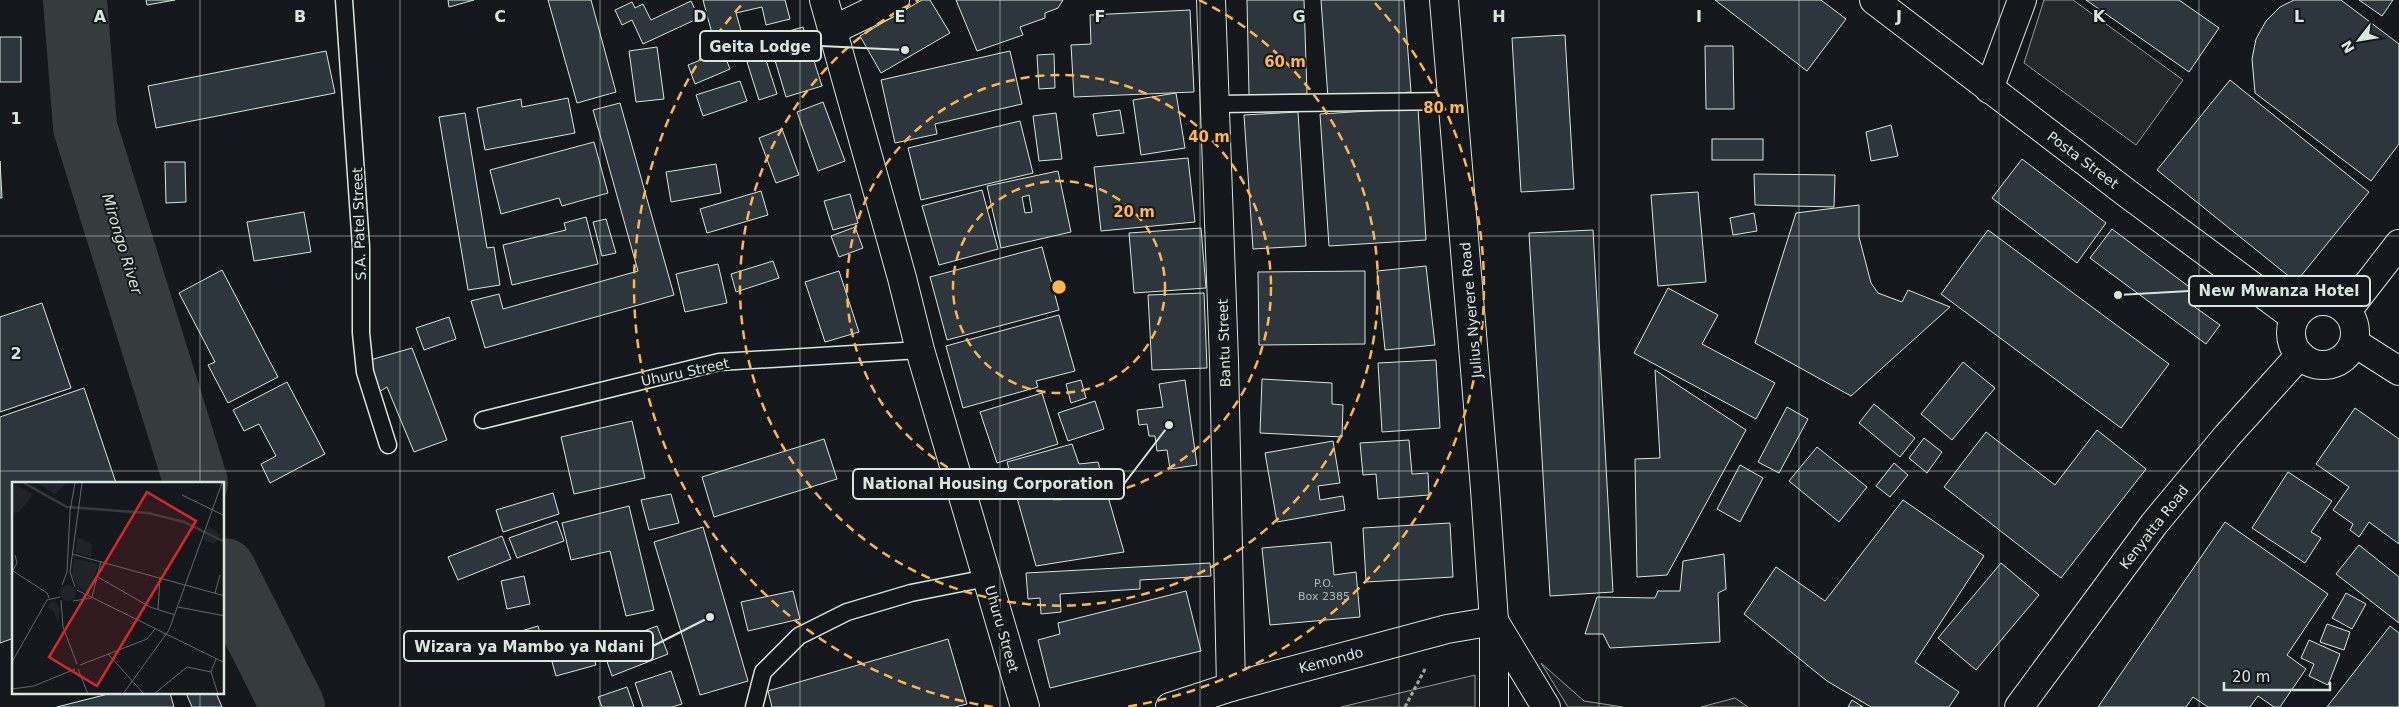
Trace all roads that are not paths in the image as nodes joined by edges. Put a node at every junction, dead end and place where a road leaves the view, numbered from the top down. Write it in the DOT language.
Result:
graph roads {
  1 [pos="344,0"];
  2 [pos="824,0"];
  3 [pos="895,0"];
  4 [pos="1211,0"];
  5 [pos="1444,0"];
  6 [pos="1874,0"];
  7 [pos="2022,0"];
  8 [pos="833,30"];
  9 [pos="1989,89"];
  10 [pos="1453,101"];
  11 [pos="1216,104"];
  12 [pos="2399,244"];
  13 [pos="2347,311"];
  14 [pos="2294,317"];
  15 [pos="2355,343"];
  16 [pos="920,350"];
  17 [pos="2300,355"];
  18 [pos="2399,371"];
  19 [pos="483,420"];
  20 [pos="388,444"];
  21 [pos="987,578"];
  22 [pos="1494,621"];
  23 [pos="1231,687"];
  24 [pos="754,707"];
  25 [pos="1025,707"];
  26 [pos="1170,707"];
  27 [pos="1494,707"];
  28 [pos="1546,707"];
  29 [pos="2019,707"];
  1 -- 20 [label="lane, S.A. Patel Street"];
  2 -- 8 [label="main road, Uhuru Street"];
  3 -- 8 [label="main road"];
  4 -- 11 [label="main road, Bantu Street"];
  5 -- 10 [label="main road, Julius Nyerere Road"];
  6 -- 9 [label="main road, Posta Street"];
  7 -- 9 [label="main road"];
  8 -- 16 [label="main road, Uhuru Street"];
  9 -- 14 [label="main road, Posta Street"];
  10 -- 11 [label="lane"];
  10 -- 22 [label="main road, Julius Nyerere Road"];
  11 -- 23 [label="main road, Bantu Street"];
  12 -- 13 [label="main road"];
  13 -- 14 [label="main road"];
  13 -- 15 [label="main road"];
  14 -- 17 [label="main road"];
  15 -- 17 [label="main road"];
  15 -- 18 [label="main road"];
  16 -- 19 [label="lane, Uhuru Street"];
  16 -- 21 [label="main road, Uhuru Street"];
  17 -- 29 [label="main road, Kenyatta Road"];
  21 -- 24 [label="lane"];
  21 -- 25 [label="main road, Uhuru Street"];
  22 -- 23 [label="main road, Kemondo"];
  22 -- 27 [label="main road, Julius Nyerere Road"];
  22 -- 28 [label="main road, Julius Nyerere Road"];
  23 -- 26 [label="main road, Kemondo"];
}
